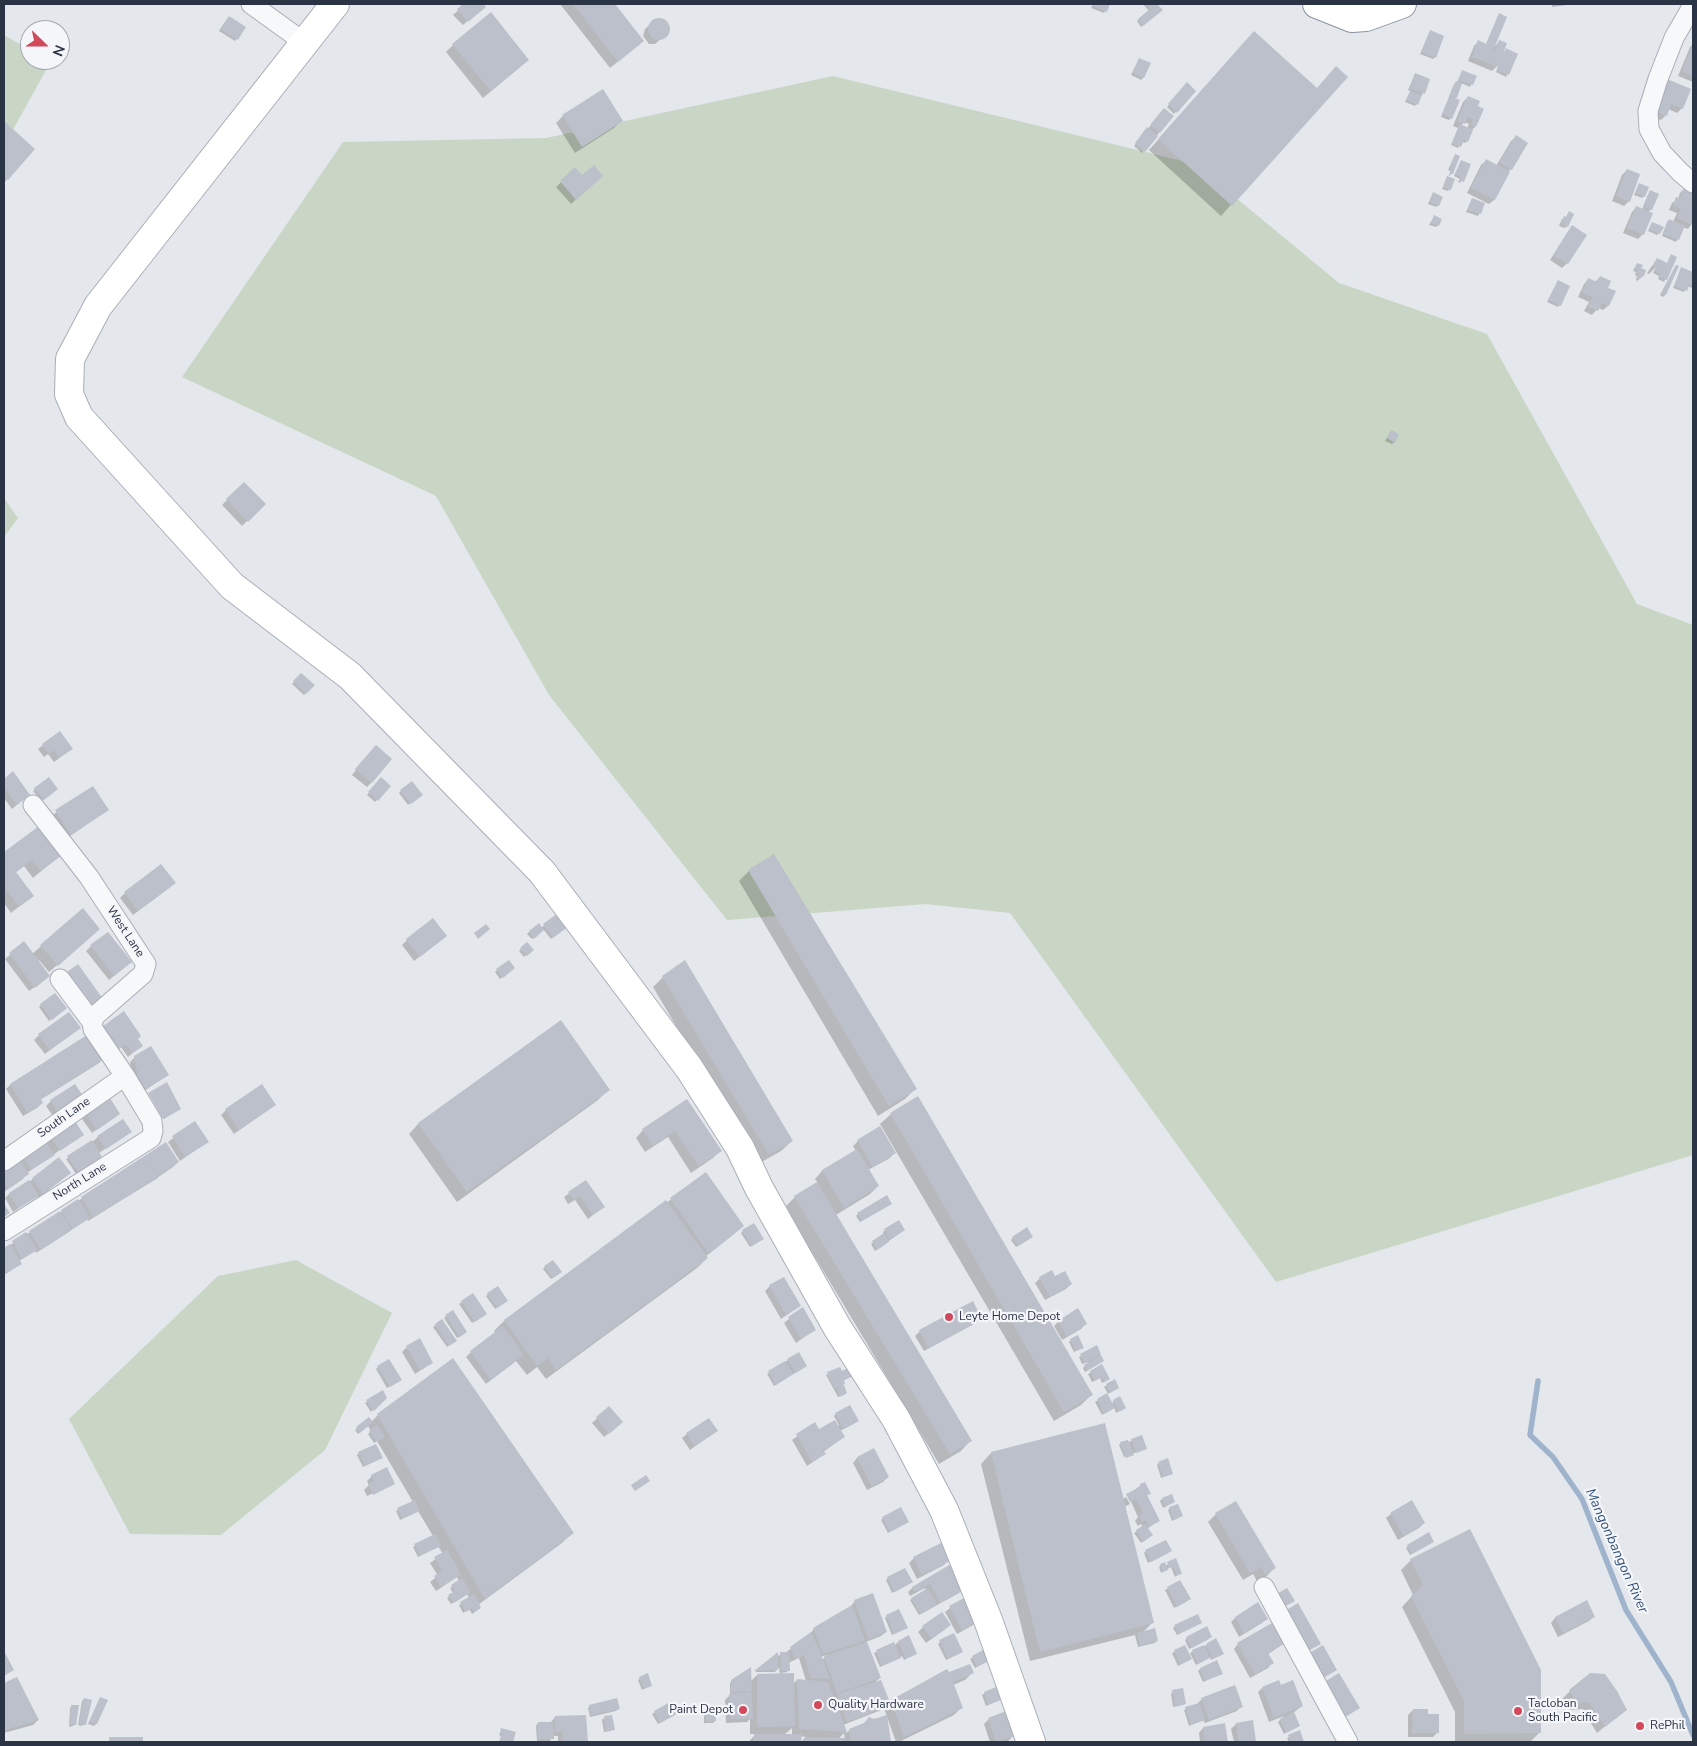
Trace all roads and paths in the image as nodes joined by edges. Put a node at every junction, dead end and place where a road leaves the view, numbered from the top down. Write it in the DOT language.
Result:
graph roads {
  1 [pos="251,4"];
  2 [pos="336,4"];
  3 [pos="1317,4"];
  4 [pos="1402,4"];
  5 [pos="1693,5"];
  6 [pos="305,43"];
  7 [pos="1693,183"];
  8 [pos="33,805"];
  9 [pos="60,978"];
  10 [pos="92,1022"];
  11 [pos="125,1076"];
  12 [pos="4,1161"];
  13 [pos="4,1231"];
  14 [pos="1264,1587"];
  15 [pos="1031,1742"];
  16 [pos="1348,1742"];
  1 -- 6 [label="street"];
  2 -- 6 [label="main road"];
  3 -- 4 [label="main road"];
  5 -- 7 [label="street"];
  6 -- 15 [label="main road"];
  8 -- 10 [label="street, West Lane"];
  9 -- 10 [label="street"];
  10 -- 11 [label="street"];
  11 -- 12 [label="street, South Lane"];
  11 -- 13 [label="street, North Lane"];
  14 -- 16 [label="street"];
}
